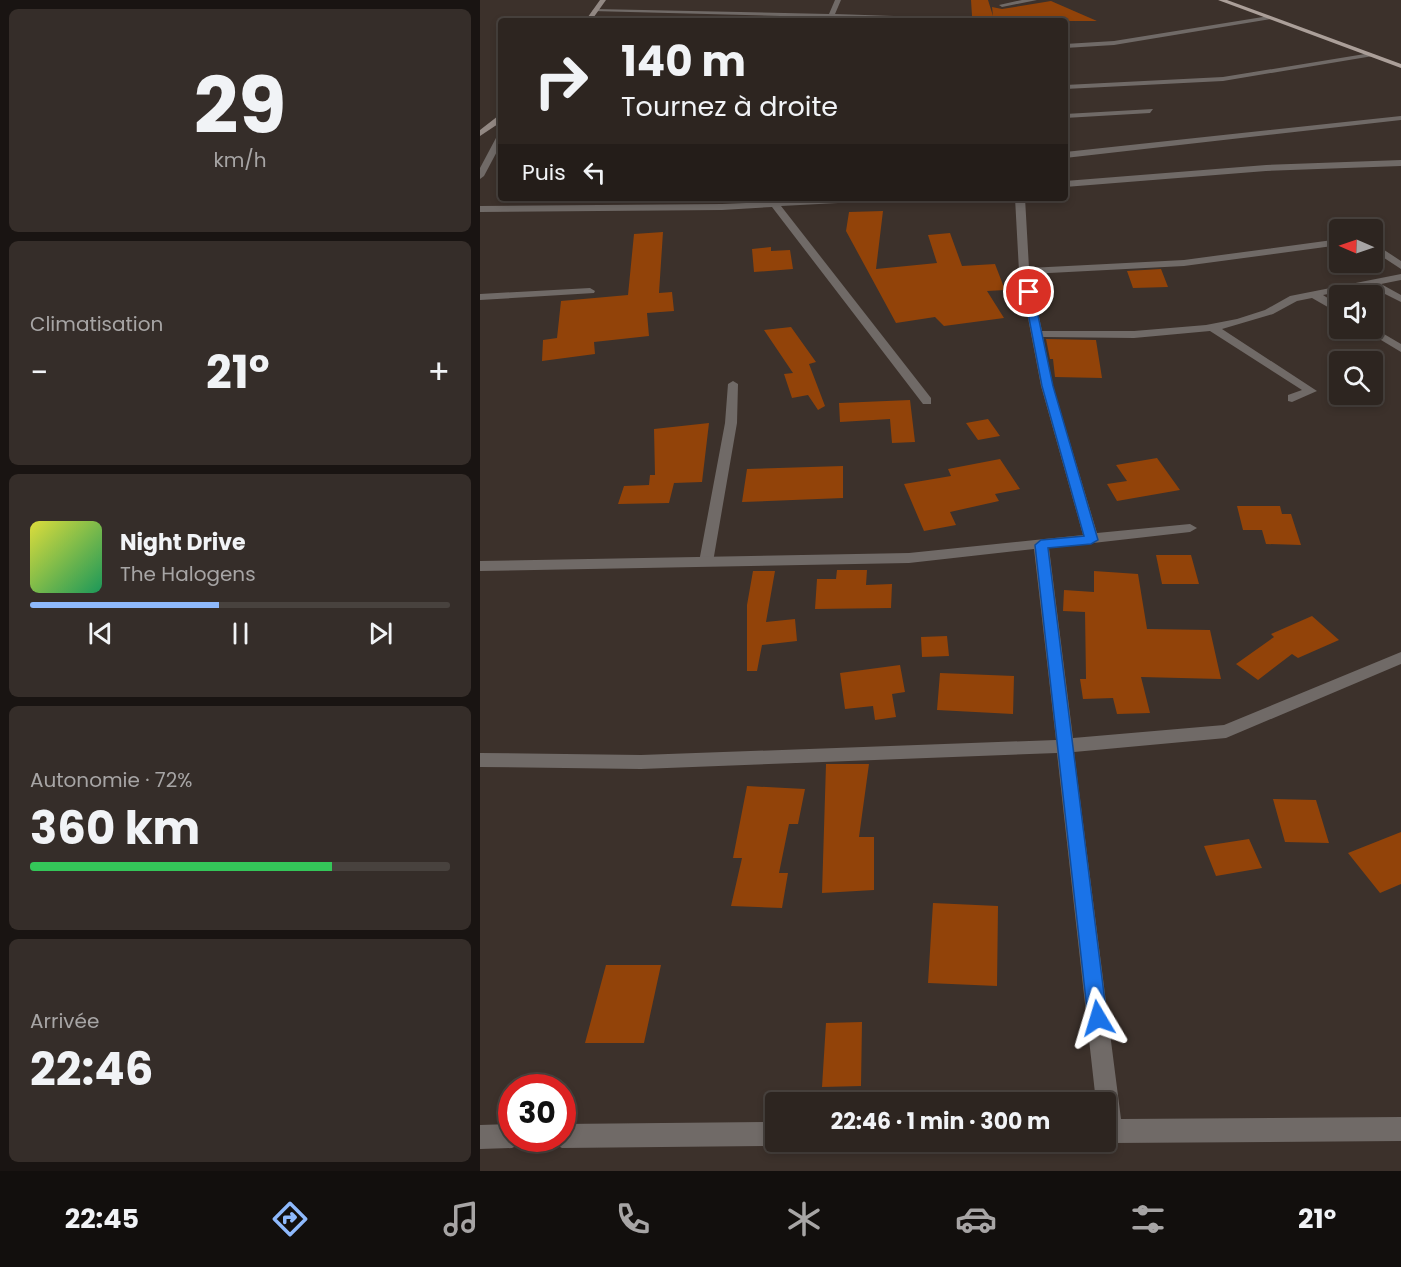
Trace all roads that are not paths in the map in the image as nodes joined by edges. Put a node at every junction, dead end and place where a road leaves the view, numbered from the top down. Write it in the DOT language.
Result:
graph roads {
  1 [pos="603,0"];
  2 [pos="838,0"];
  3 [pos="1034,0"];
  4 [pos="1221,0"];
  5 [pos="1001,2"];
  6 [pos="595,11"];
  7 [pos="831,16"];
  8 [pos="590,18"];
  9 [pos="920,18"];
  10 [pos="1008,18"];
  11 [pos="1269,18"];
  12 [pos="1068,46"];
  13 [pos="1371,55"];
  14 [pos="1401,66"];
  15 [pos="1068,87"];
  16 [pos="1150,111"];
  17 [pos="1068,116"];
  18 [pos="1401,118"];
  19 [pos="498,120"];
  20 [pos="485,128"];
  21 [pos="480,134"];
  22 [pos="498,142"];
  23 [pos="1068,155"];
  24 [pos="1399,164"];
  25 [pos="480,176"];
  26 [pos="1068,184"];
  27 [pos="772,201"];
  28 [pos="1020,201"];
  29 [pos="480,208"];
  30 [pos="1329,243"];
  31 [pos="1383,253"];
  32 [pos="1401,266"];
  33 [pos="1024,271"];
  34 [pos="1401,277"];
  35 [pos="1371,283"];
  36 [pos="590,291"];
  37 [pos="1314,294"];
  38 [pos="480,297"];
  39 [pos="1401,299"];
  40 [pos="1329,304"];
  41 [pos="1211,327"];
  42 [pos="1037,334"];
  43 [pos="1383,337"];
  44 [pos="1399,346"];
  45 [pos="733,384"];
  46 [pos="1292,398"];
  47 [pos="927,401"];
  48 [pos="1190,528"];
  49 [pos="1091,540"];
  50 [pos="1041,545"];
  51 [pos="706,562"];
  52 [pos="480,567"];
  53 [pos="1401,658"];
  54 [pos="1065,746"];
  55 [pos="480,760"];
  56 [pos="1104,1092"];
  57 [pos="1401,1129"];
  58 [pos="1116,1131"];
  59 [pos="765,1134"];
  60 [pos="498,1136"];
  61 [pos="576,1136"];
  62 [pos="480,1137"];
  1 -- 6 [label="street"];
  2 -- 7 [label="street"];
  3 -- 5 [label="street"];
  4 -- 11 [label="main road"];
  5 -- 10 [label="street"];
  6 -- 7 [label="street"];
  6 -- 8 [label="street"];
  7 -- 9 [label="street"];
  11 -- 12 [label="street"];
  11 -- 13 [label="main road"];
  13 -- 14 [label="main road"];
  13 -- 15 [label="street"];
  16 -- 17 [label="street"];
  18 -- 23 [label="street"];
  19 -- 20 [label="street"];
  20 -- 21 [label="street"];
  22 -- 25 [label="street"];
  24 -- 26 [label="street"];
  27 -- 29 [label="street"];
  27 -- 47 [label="street"];
  28 -- 33 [label="street"];
  30 -- 33 [label="street"];
  31 -- 32 [label="street"];
  33 -- 42 [label="street"];
  34 -- 35 [label="street"];
  35 -- 37 [label="street"];
  35 -- 39 [label="street"];
  36 -- 38 [label="street"];
  37 -- 40 [label="street"];
  37 -- 41 [label="street"];
  41 -- 42 [label="street"];
  41 -- 46 [label="street"];
  42 -- 49 [label="street"];
  43 -- 44 [label="street"];
  45 -- 51 [label="lane"];
  48 -- 49 [label="street"];
  49 -- 50 [label="street"];
  50 -- 51 [label="street"];
  50 -- 54 [label="street"];
  51 -- 52 [label="street"];
  53 -- 54 [label="street"];
  54 -- 55 [label="street"];
  54 -- 56 [label="street"];
  57 -- 58 [label="street"];
  59 -- 61 [label="street"];
  60 -- 62 [label="street"];
}
